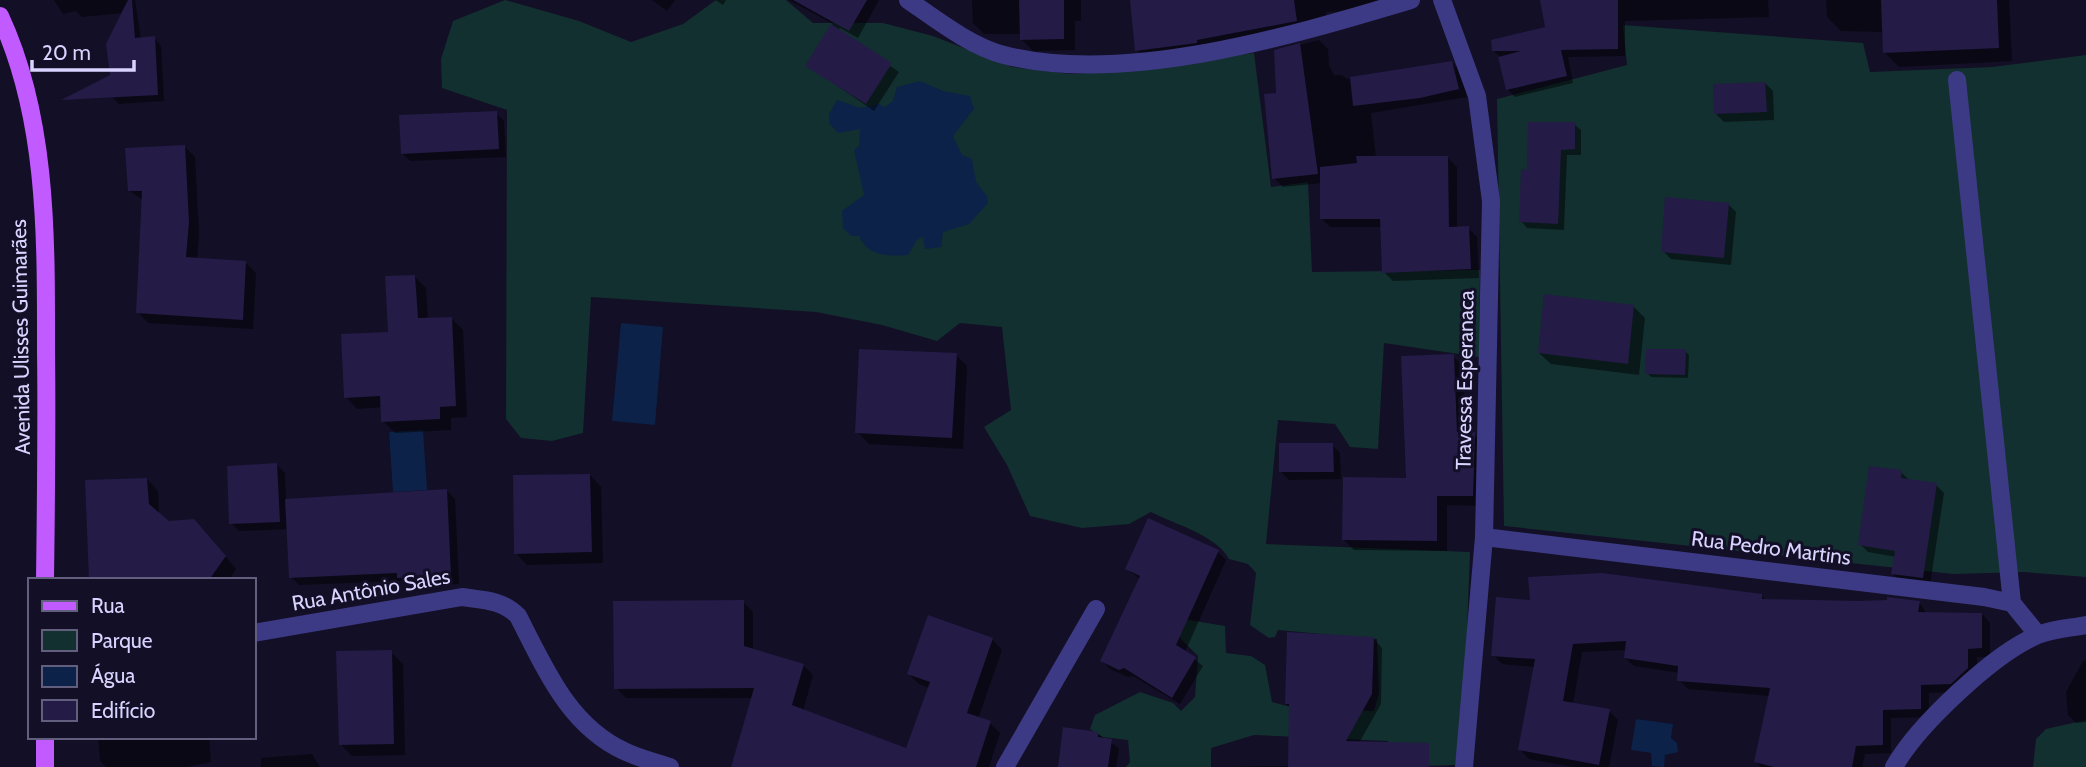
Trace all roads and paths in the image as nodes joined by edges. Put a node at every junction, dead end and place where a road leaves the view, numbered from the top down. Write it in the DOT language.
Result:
graph roads {
  1 [pos="908,0"];
  2 [pos="1411,0"];
  3 [pos="1442,0"];
  4 [pos="0,16"];
  5 [pos="1957,80"];
  6 [pos="1484,537"];
  7 [pos="46,578"];
  8 [pos="2012,603"];
  9 [pos="1096,609"];
  10 [pos="2086,625"];
  11 [pos="256,633"];
  12 [pos="2038,635"];
  13 [pos="45,739"];
  14 [pos="46,767"];
  15 [pos="670,767"];
  16 [pos="1005,767"];
  17 [pos="1464,767"];
  18 [pos="1894,767"];
  1 -- 2 [label="street"];
  3 -- 6 [label="street, Travessa Esperanaca"];
  4 -- 7 [label="main road, Avenida Ulisses Guimarães"];
  5 -- 8 [label="street"];
  6 -- 8 [label="street, Rua Pedro Martins"];
  6 -- 17 [label="street, Travessa Esperanaca"];
  8 -- 12 [label="street"];
  9 -- 16 [label="street"];
  10 -- 12 [label="street"];
  11 -- 15 [label="street, Rua Antônio Sales"];
  12 -- 18 [label="street"];
  13 -- 14 [label="main road"];
}
